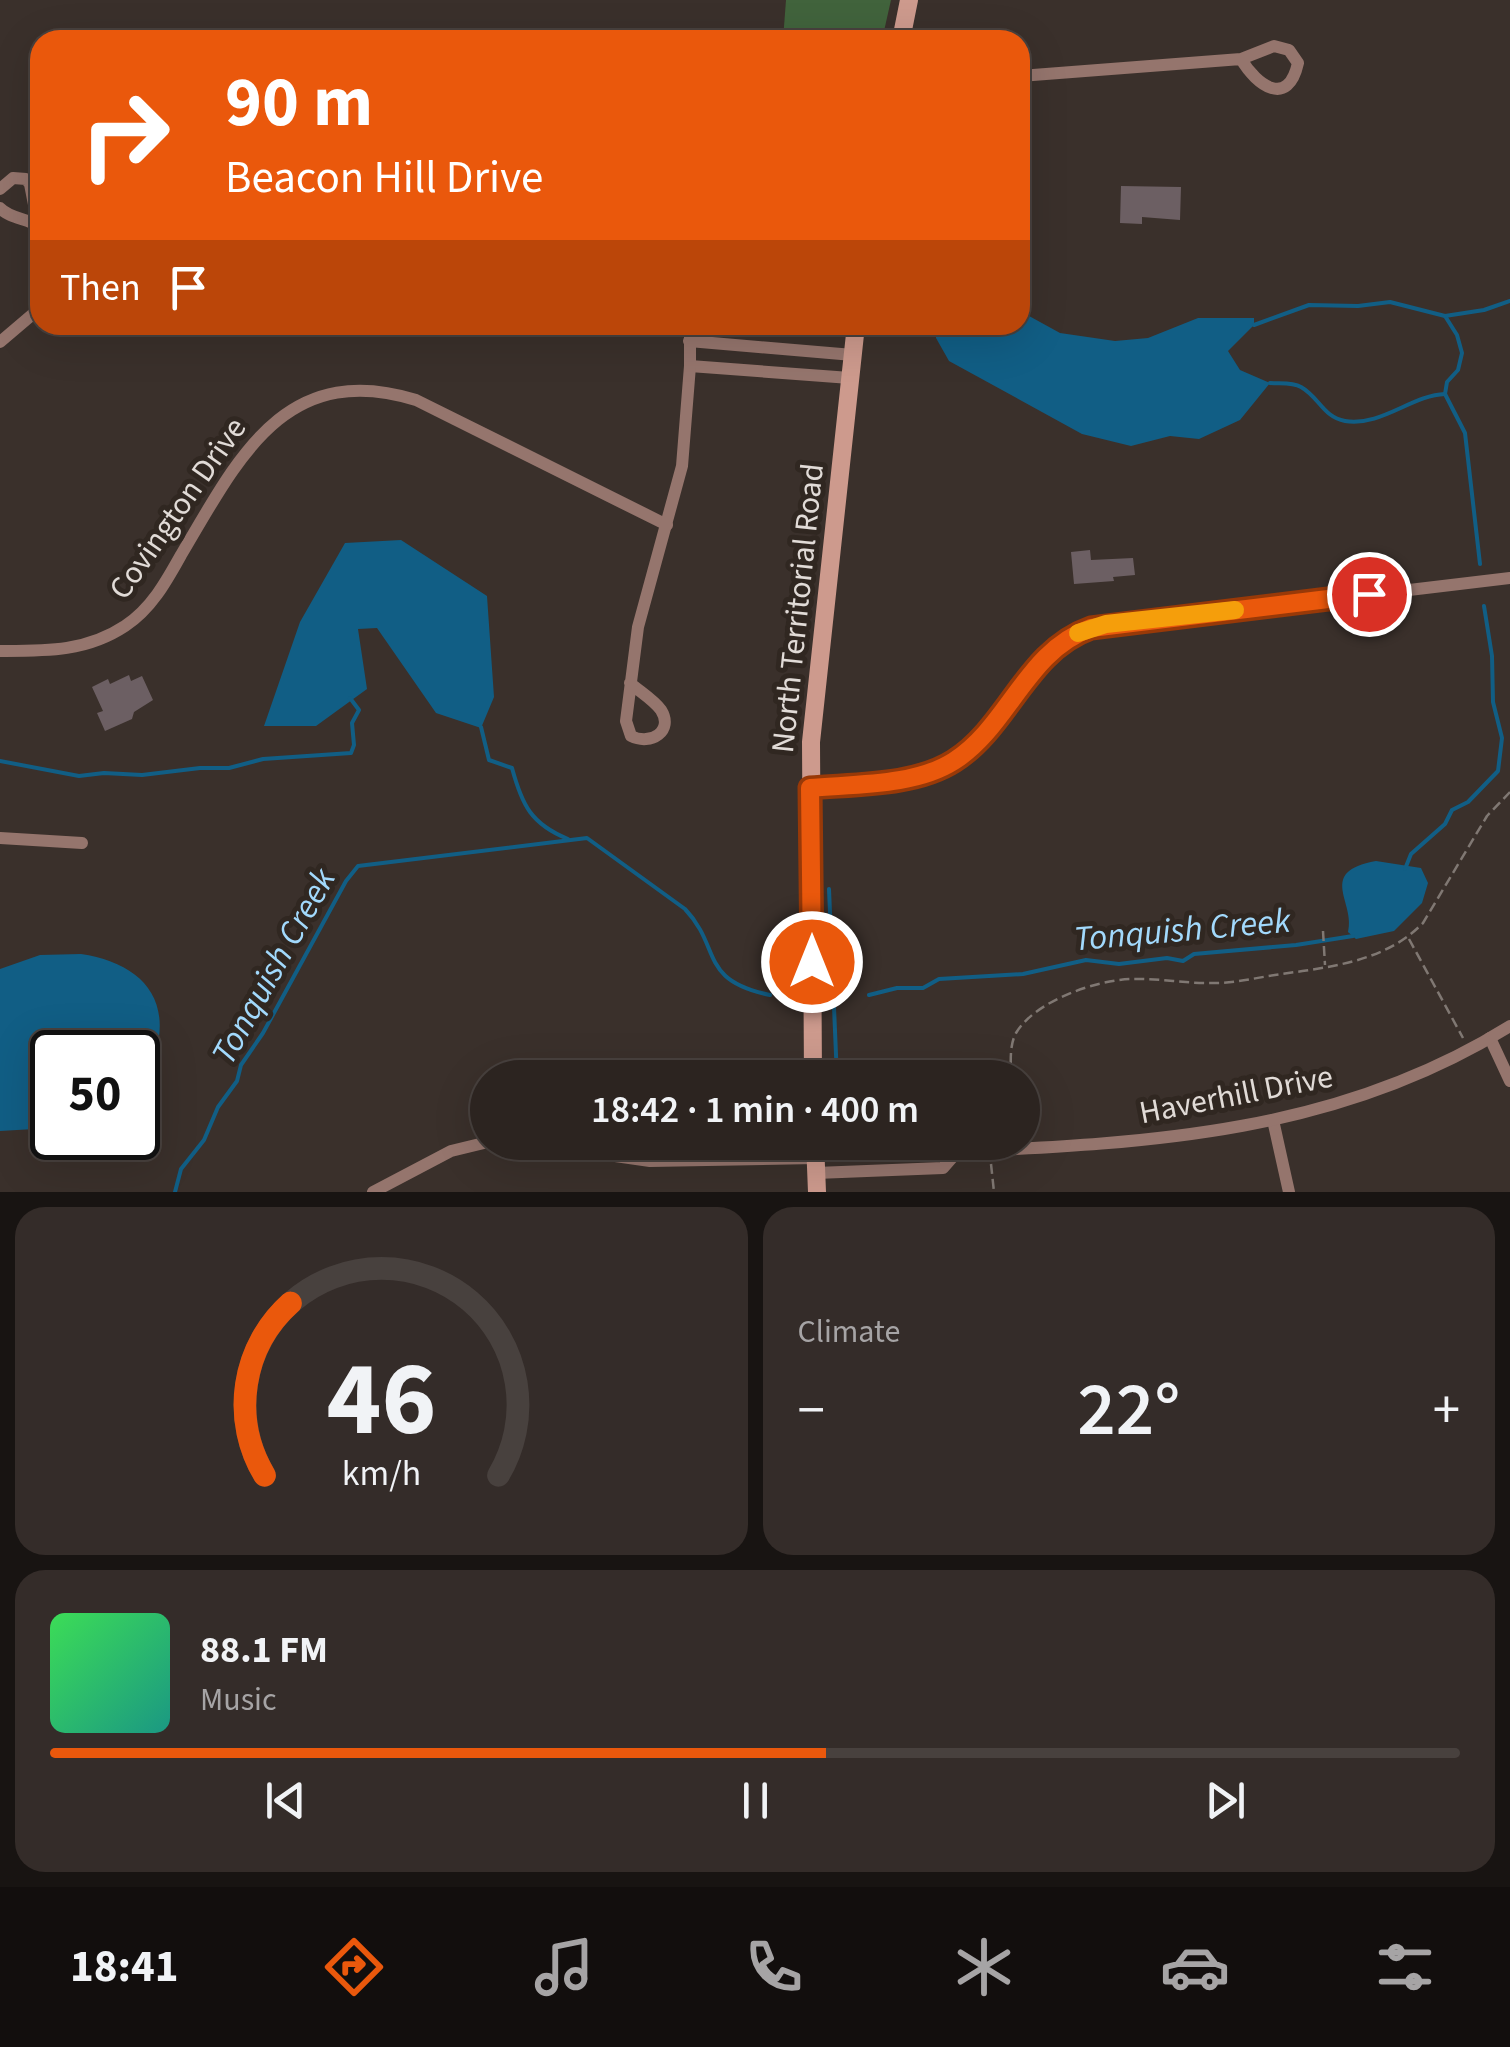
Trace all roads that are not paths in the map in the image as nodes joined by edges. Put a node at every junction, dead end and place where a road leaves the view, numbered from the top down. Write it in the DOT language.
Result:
graph roads {
  1 [pos="909,0"];
  2 [pos="902,30"];
  3 [pos="1241,59"];
  4 [pos="1030,75"];
  5 [pos="30,184"];
  6 [pos="0,189"];
  7 [pos="0,208"];
  8 [pos="30,223"];
  9 [pos="30,316"];
  10 [pos="689,335"];
  11 [pos="855,335"];
  12 [pos="689,341"];
  13 [pos="0,342"];
  14 [pos="853,355"];
  15 [pos="690,366"];
  16 [pos="850,378"];
  17 [pos="666,526"];
  18 [pos="1510,578"];
  19 [pos="0,651"];
  20 [pos="630,683"];
  21 [pos="810,788"];
  22 [pos="0,838"];
  23 [pos="82,843"];
  24 [pos="1510,1026"];
  25 [pos="1490,1038"];
  26 [pos="813,1060"];
  27 [pos="1510,1080"];
  28 [pos="1273,1120"];
  29 [pos="470,1146"];
  30 [pos="1040,1147"];
  31 [pos="643,1160"];
  32 [pos="674,1160"];
  33 [pos="816,1160"];
  34 [pos="870,1160"];
  35 [pos="949,1160"];
  36 [pos="372,1192"];
  37 [pos="817,1192"];
  38 [pos="1290,1192"];
  1 -- 2 [label="main road"];
  3 -- 4 [label="street"];
  5 -- 6 [label="street"];
  7 -- 8 [label="street"];
  9 -- 13 [label="street"];
  10 -- 12 [label="street"];
  11 -- 14 [label="main road, North Territorial Road"];
  12 -- 14 [label="street"];
  12 -- 15 [label="street"];
  14 -- 16 [label="main road, North Territorial Road"];
  15 -- 16 [label="street"];
  15 -- 17 [label="street"];
  16 -- 21 [label="main road, North Territorial Road"];
  17 -- 19 [label="street, Covington Drive"];
  17 -- 20 [label="street"];
  18 -- 21 [label="street"];
  21 -- 26 [label="main road, North Territorial Road"];
  22 -- 23 [label="street"];
  24 -- 25 [label="street, Haverhill Drive"];
  25 -- 27 [label="street"];
  25 -- 28 [label="street, Haverhill Drive"];
  28 -- 30 [label="street, Haverhill Drive"];
  28 -- 38 [label="street"];
  29 -- 36 [label="street"];
  31 -- 32 [label="street"];
  33 -- 37 [label="main road"];
  34 -- 35 [label="street, Haverhill Drive"];
}
